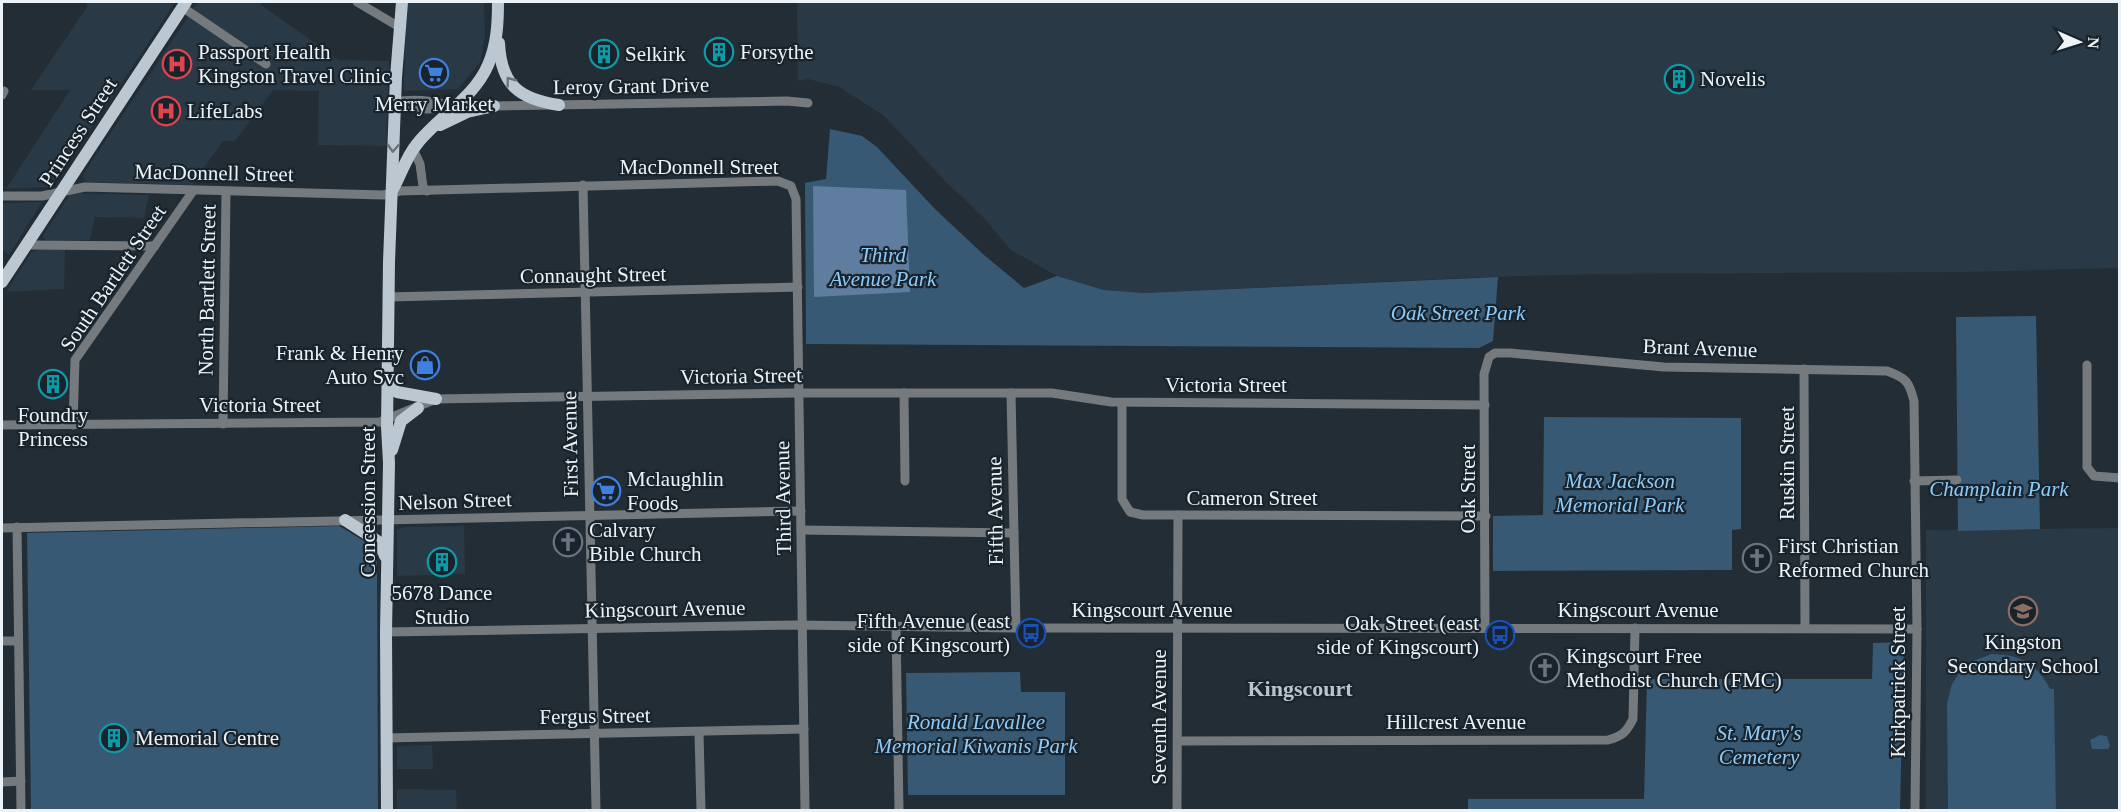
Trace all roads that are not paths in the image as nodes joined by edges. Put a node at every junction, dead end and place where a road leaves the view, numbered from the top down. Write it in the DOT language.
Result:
graph roads {
  1 [pos="357,2"];
  2 [pos="402,2"];
  3 [pos="498,2"];
  4 [pos="184,4"];
  5 [pos="498,27"];
  6 [pos="401,28"];
  7 [pos="266,64"];
  8 [pos="395,102"];
  9 [pos="808,103"];
  10 [pos="559,105"];
  11 [pos="454,106"];
  12 [pos="494,106"];
  13 [pos="426,134"];
  14 [pos="413,149"];
  15 [pos="583,185"];
  16 [pos="791,186"];
  17 [pos="193,191"];
  18 [pos="427,191"];
  19 [pos="62,192"];
  20 [pos="226,192"];
  21 [pos="391,193"];
  22 [pos="2,196"];
  23 [pos="26,245"];
  24 [pos="155,246"];
  25 [pos="2,282"];
  26 [pos="798,287"];
  27 [pos="584,293"];
  28 [pos="388,297"];
  29 [pos="1495,353"];
  30 [pos="2087,365"];
  31 [pos="1804,369"];
  32 [pos="1903,377"];
  33 [pos="388,378"];
  34 [pos="799,393"];
  35 [pos="904,393"];
  36 [pos="1011,393"];
  37 [pos="588,397"];
  38 [pos="436,399"];
  39 [pos="1122,403"];
  40 [pos="1485,405"];
  41 [pos="418,408"];
  42 [pos="388,418"];
  43 [pos="223,424"];
  44 [pos="2,425"];
  45 [pos="73,425"];
  46 [pos="389,463"];
  47 [pos="2120,478"];
  48 [pos="1957,480"];
  49 [pos="905,481"];
  50 [pos="1914,481"];
  51 [pos="801,511"];
  52 [pos="590,515"];
  53 [pos="1178,515"];
  54 [pos="1486,516"];
  55 [pos="345,520"];
  56 [pos="388,521"];
  57 [pos="17,527"];
  58 [pos="2,528"];
  59 [pos="801,530"];
  60 [pos="1014,533"];
  61 [pos="387,561"];
  62 [pos="803,626"];
  63 [pos="896,627"];
  64 [pos="1016,628"];
  65 [pos="1177,628"];
  66 [pos="1485,628"];
  67 [pos="1635,628"];
  68 [pos="1805,628"];
  69 [pos="592,629"];
  70 [pos="1917,629"];
  71 [pos="386,632"];
  72 [pos="2,641"];
  73 [pos="18,641"];
  74 [pos="804,729"];
  75 [pos="699,732"];
  76 [pos="595,734"];
  77 [pos="386,738"];
  78 [pos="1178,741"];
  79 [pos="21,781"];
  80 [pos="2,782"];
  81 [pos="21,810"];
  82 [pos="387,810"];
  83 [pos="596,810"];
  84 [pos="701,810"];
  85 [pos="806,810"];
  86 [pos="899,810"];
  87 [pos="1177,810"];
  88 [pos="1915,810"];
  1 -- 6 [label="street"];
  2 -- 6 [label="main road, Concession Street"];
  3 -- 5 [label="main road, Concession Street"];
  4 -- 7 [label="street"];
  4 -- 19 [label="main road, Princess Street"];
  10 -- 5 [label="main road, one-way"];
  5 -- 11 [label="main road, Concession Street"];
  6 -- 8 [label="main road, Concession Street"];
  8 -- 11 [label="street, Leroy Grant Drive"];
  8 -- 21 [label="main road, Concession Street, one-way"];
  9 -- 10 [label="street, Leroy Grant Drive"];
  10 -- 12 [label="street, Leroy Grant Drive"];
  11 -- 12 [label="street, Leroy Grant Drive"];
  11 -- 13 [label="main road, Concession Street"];
  12 -- 13 [label="main road"];
  13 -- 14 [label="main road, Concession Street"];
  14 -- 18 [label="street"];
  14 -- 21 [label="main road, Concession Street"];
  15 -- 16 [label="street, MacDonnell Street"];
  15 -- 18 [label="street, MacDonnell Street"];
  15 -- 27 [label="street, First Avenue"];
  16 -- 26 [label="street, Third Avenue"];
  17 -- 19 [label="street, MacDonnell Street"];
  17 -- 20 [label="street, MacDonnell Street"];
  17 -- 24 [label="street, South Bartlett Street"];
  18 -- 21 [label="street, MacDonnell Street"];
  19 -- 22 [label="street, MacDonnell Street"];
  19 -- 23 [label="main road, Princess Street"];
  20 -- 21 [label="street, MacDonnell Street"];
  20 -- 43 [label="street, North Bartlett Street"];
  21 -- 28 [label="main road, Concession Street"];
  23 -- 24 [label="street"];
  23 -- 25 [label="main road, Princess Street"];
  24 -- 45 [label="street, South Bartlett Street"];
  26 -- 27 [label="street, Connaught Street"];
  26 -- 34 [label="street, Third Avenue"];
  27 -- 28 [label="street, Connaught Street"];
  27 -- 37 [label="street, First Avenue"];
  28 -- 33 [label="main road, Concession Street"];
  29 -- 31 [label="street, Brant Avenue"];
  29 -- 40 [label="street, Oak Street"];
  30 -- 47 [label="street"];
  31 -- 32 [label="street, Brant Avenue"];
  31 -- 68 [label="street, Ruskin Street"];
  32 -- 50 [label="street, Kirkpatrick Street"];
  33 -- 38 [label="main road"];
  33 -- 42 [label="main road, Concession Street"];
  34 -- 35 [label="street, Victoria Street"];
  34 -- 37 [label="street, Victoria Street"];
  34 -- 51 [label="street, Third Avenue"];
  35 -- 36 [label="street, Victoria Street"];
  35 -- 49 [label="street"];
  36 -- 39 [label="street, Victoria Street"];
  36 -- 60 [label="street, Fifth Avenue"];
  37 -- 38 [label="street, Victoria Street"];
  37 -- 52 [label="street, First Avenue"];
  38 -- 41 [label="street, Victoria Street"];
  39 -- 40 [label="street, Victoria Street"];
  39 -- 53 [label="street, Cameron Street"];
  40 -- 54 [label="street, Oak Street"];
  41 -- 42 [label="street, Victoria Street"];
  41 -- 46 [label="main road"];
  42 -- 43 [label="street, Victoria Street"];
  42 -- 46 [label="main road, Concession Street"];
  43 -- 45 [label="street, Victoria Street"];
  44 -- 45 [label="street, Victoria Street"];
  46 -- 56 [label="main road, Concession Street"];
  48 -- 50 [label="street"];
  50 -- 70 [label="street, Kirkpatrick Street"];
  51 -- 52 [label="street, Nelson Street"];
  51 -- 59 [label="street, Third Avenue"];
  52 -- 56 [label="street, Nelson Street"];
  52 -- 69 [label="street, First Avenue"];
  53 -- 54 [label="street, Cameron Street"];
  53 -- 65 [label="street, Seventh Avenue"];
  54 -- 66 [label="street, Oak Street"];
  55 -- 56 [label="street, Nelson Street"];
  55 -- 57 [label="street, Nelson Street"];
  55 -- 61 [label="main road"];
  56 -- 61 [label="main road, Concession Street"];
  57 -- 58 [label="street, Nelson Street"];
  57 -- 73 [label="street"];
  59 -- 60 [label="street"];
  59 -- 62 [label="street, Third Avenue"];
  60 -- 64 [label="street, Fifth Avenue"];
  61 -- 71 [label="main road, Concession Street"];
  62 -- 63 [label="street, Kingscourt Avenue"];
  62 -- 69 [label="street, Kingscourt Avenue"];
  62 -- 74 [label="street, Third Avenue"];
  63 -- 64 [label="street, Kingscourt Avenue"];
  63 -- 86 [label="street"];
  64 -- 65 [label="street, Kingscourt Avenue"];
  65 -- 66 [label="street, Kingscourt Avenue"];
  65 -- 78 [label="street, Seventh Avenue"];
  66 -- 67 [label="street, Kingscourt Avenue"];
  67 -- 68 [label="street, Kingscourt Avenue"];
  67 -- 78 [label="street, Hillcrest Avenue"];
  68 -- 70 [label="street, Kingscourt Avenue"];
  69 -- 71 [label="street, Kingscourt Avenue"];
  69 -- 76 [label="street, First Avenue"];
  70 -- 88 [label="street, Kirkpatrick Street"];
  71 -- 77 [label="main road, Concession Street"];
  72 -- 73 [label="street"];
  73 -- 79 [label="street"];
  74 -- 75 [label="street, Fergus Street"];
  74 -- 85 [label="street, Third Avenue"];
  75 -- 76 [label="street, Fergus Street"];
  75 -- 84 [label="street"];
  76 -- 77 [label="street, Fergus Street"];
  76 -- 83 [label="street, First Avenue"];
  77 -- 82 [label="main road, Concession Street"];
  78 -- 87 [label="street, Seventh Avenue"];
  79 -- 80 [label="street"];
  79 -- 81 [label="street"];
}
